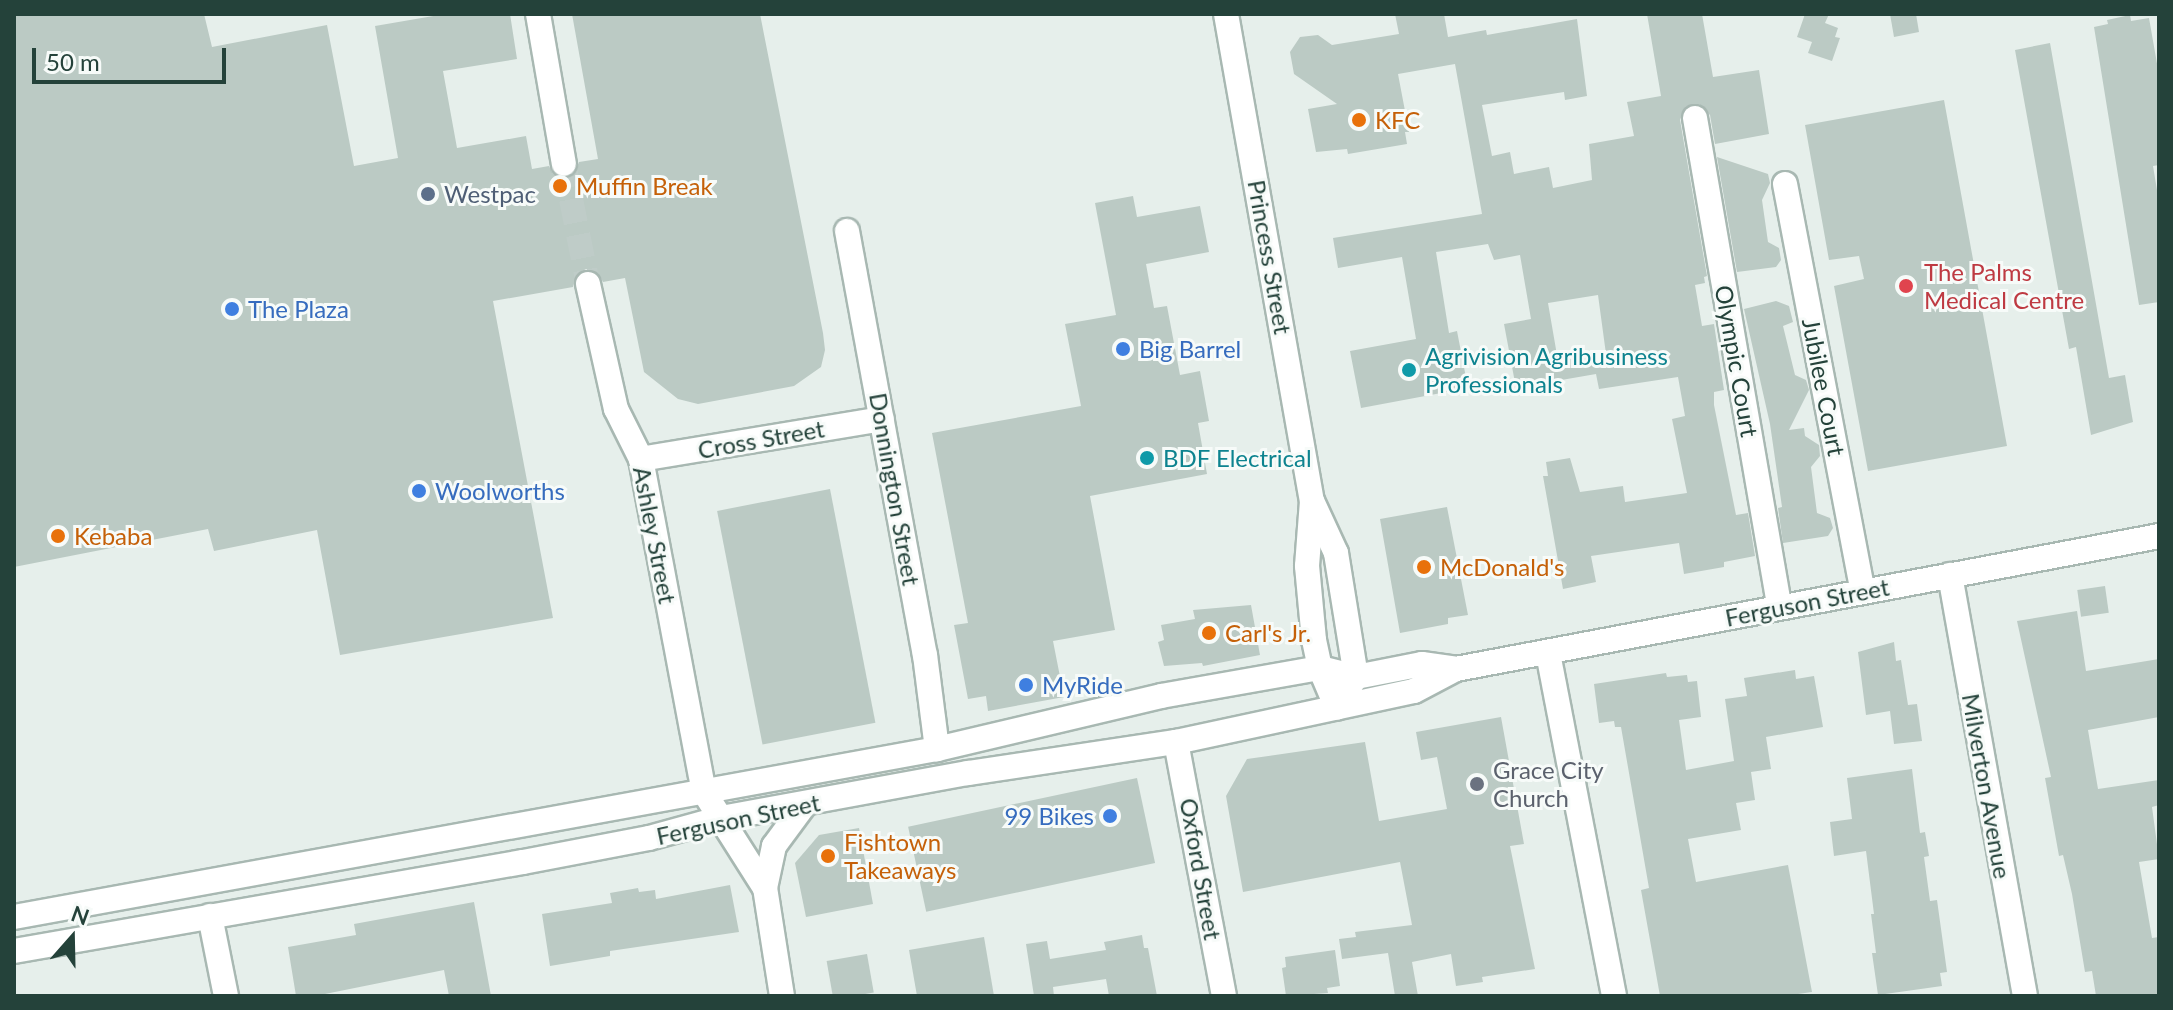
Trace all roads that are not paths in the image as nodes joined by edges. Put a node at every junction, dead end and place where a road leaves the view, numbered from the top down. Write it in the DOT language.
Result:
graph roads {
  1 [pos="538,14"];
  2 [pos="1226,14"];
  3 [pos="1695,118"];
  4 [pos="564,164"];
  5 [pos="1785,184"];
  6 [pos="847,231"];
  7 [pos="588,284"];
  8 [pos="882,419"];
  9 [pos="641,459"];
  10 [pos="1312,501"];
  11 [pos="2159,536"];
  12 [pos="1950,575"];
  13 [pos="1863,591"];
  14 [pos="1779,605"];
  15 [pos="1548,653"];
  16 [pos="1320,668"];
  17 [pos="1456,669"];
  18 [pos="1356,677"];
  19 [pos="1337,708"];
  20 [pos="1176,742"];
  21 [pos="937,749"];
  22 [pos="704,792"];
  23 [pos="805,804"];
  24 [pos="722,818"];
  25 [pos="765,888"];
  26 [pos="210,916"];
  27 [pos="14,917"];
  28 [pos="14,951"];
  29 [pos="226,996"];
  30 [pos="782,996"];
  31 [pos="1224,996"];
  32 [pos="1614,996"];
  33 [pos="2025,996"];
  1 -- 4 [label="street"];
  2 -- 10 [label="street, Princess Street"];
  3 -- 14 [label="street, Olympic Court"];
  5 -- 13 [label="street, Jubilee Court"];
  6 -- 8 [label="street, Donnington Street"];
  7 -- 9 [label="street, Ashley Street"];
  8 -- 9 [label="street, Cross Street"];
  8 -- 21 [label="street, Donnington Street"];
  9 -- 22 [label="street, Ashley Street"];
  10 -- 16 [label="street, Princess Street"];
  10 -- 18 [label="street, Princess Street"];
  11 -- 12 [label="street, Ferguson Street"];
  12 -- 13 [label="street, Ferguson Street"];
  12 -- 33 [label="street, Milverton Avenue"];
  13 -- 14 [label="street, Ferguson Street"];
  14 -- 15 [label="street, Ferguson Street"];
  15 -- 17 [label="street, Ferguson Street"];
  15 -- 32 [label="street"];
  16 -- 18 [label="street, Ferguson Street"];
  16 -- 19 [label="street, Princess Street"];
  16 -- 21 [label="street, Ferguson Street"];
  17 -- 18 [label="street, Ferguson Street"];
  17 -- 19 [label="street, Ferguson Street"];
  18 -- 19 [label="street"];
  19 -- 20 [label="street, Ferguson Street"];
  20 -- 23 [label="street, Ferguson Street"];
  20 -- 31 [label="street, Oxford Street"];
  21 -- 22 [label="street, Ferguson Street"];
  22 -- 24 [label="street"];
  22 -- 27 [label="street, Ferguson Street"];
  23 -- 24 [label="street, Ferguson Street"];
  23 -- 25 [label="street"];
  24 -- 25 [label="street"];
  24 -- 26 [label="street, Ferguson Street"];
  25 -- 30 [label="street"];
  26 -- 28 [label="street, Ferguson Street"];
  26 -- 29 [label="street"];
}
